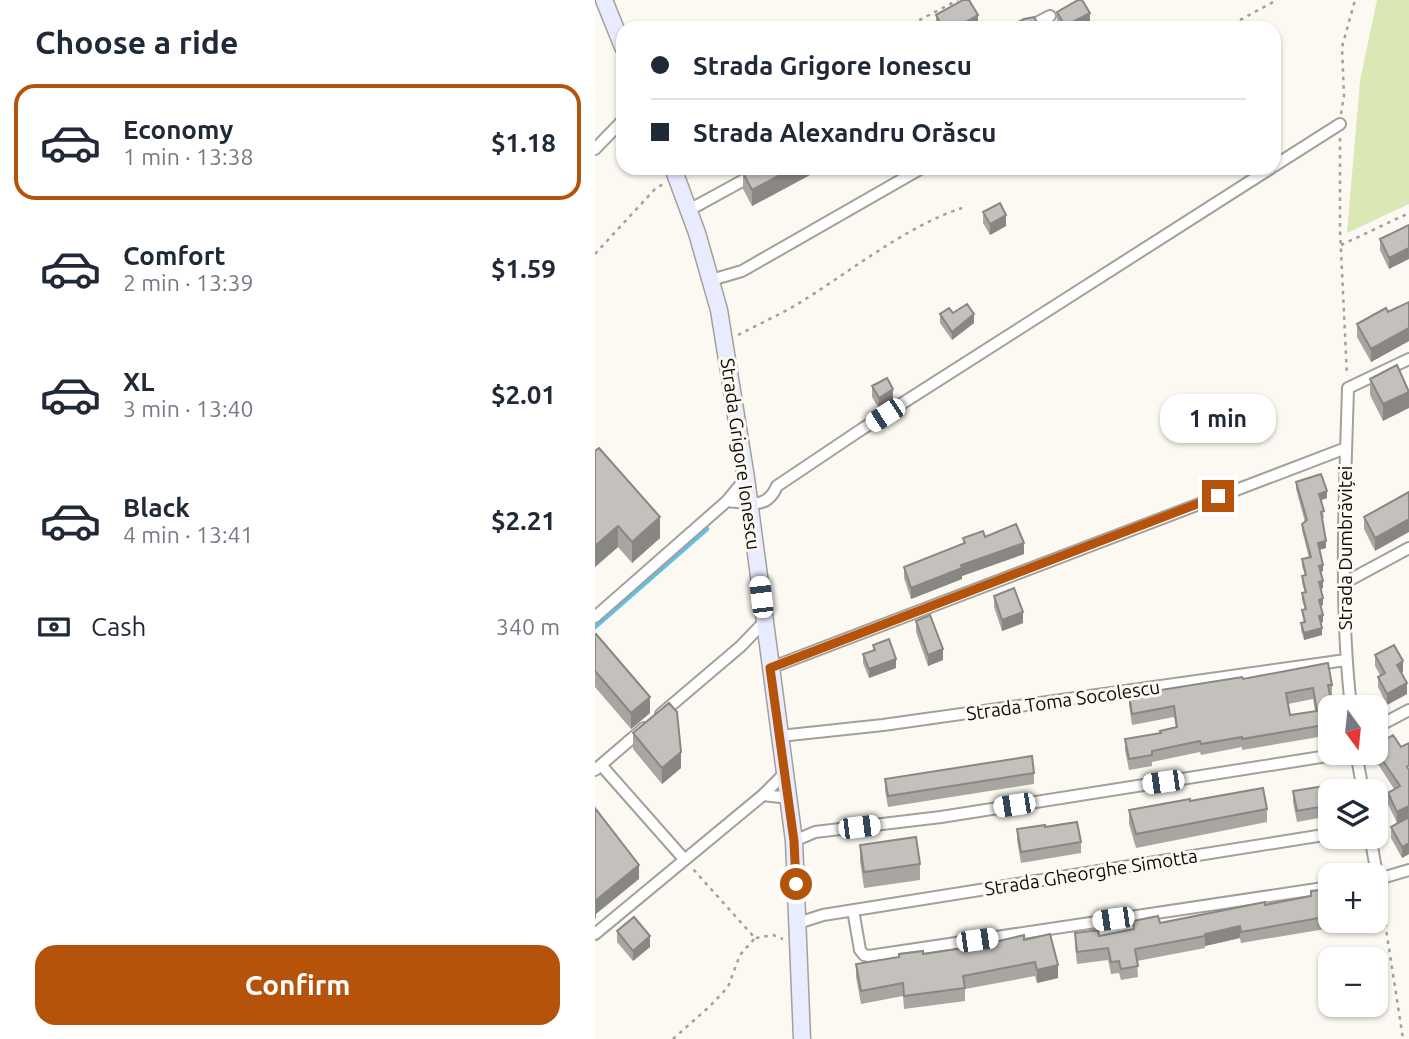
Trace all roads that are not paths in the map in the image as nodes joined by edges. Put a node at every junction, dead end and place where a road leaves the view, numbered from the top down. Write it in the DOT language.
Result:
graph roads {
  1 [pos="604,0"];
  2 [pos="1050,16"];
  3 [pos="1040,21"];
  4 [pos="616,30"];
  5 [pos="1340,124"];
  6 [pos="616,127"];
  7 [pos="595,149"];
  8 [pos="1281,162"];
  9 [pos="676,175"];
  10 [pos="753,175"];
  11 [pos="910,175"];
  12 [pos="1260,175"];
  13 [pos="689,210"];
  14 [pos="711,280"];
  15 [pos="1409,359"];
  16 [pos="1346,447"];
  17 [pos="746,478"];
  18 [pos="727,501"];
  19 [pos="749,504"];
  20 [pos="1409,548"];
  21 [pos="1344,583"];
  22 [pos="595,617"];
  23 [pos="764,622"];
  24 [pos="767,644"];
  25 [pos="741,646"];
  26 [pos="1346,660"];
  27 [pos="770,668"];
  28 [pos="1350,695"];
  29 [pos="1409,710"];
  30 [pos="1388,721"];
  31 [pos="780,736"];
  32 [pos="1318,758"];
  33 [pos="598,767"];
  34 [pos="785,773"];
  35 [pos="763,795"];
  36 [pos="789,798"];
  37 [pos="792,824"];
  38 [pos="815,832"];
  39 [pos="1318,836"];
  40 [pos="794,841"];
  41 [pos="684,859"];
  42 [pos="1409,870"];
  43 [pos="1388,877"];
  44 [pos="1318,889"];
  45 [pos="797,905"];
  46 [pos="853,910"];
  47 [pos="823,915"];
  48 [pos="798,923"];
  49 [pos="595,934"];
  50 [pos="802,1039"];
  1 -- 4 [label="main road"];
  2 -- 3 [label="street"];
  5 -- 8 [label="street"];
  6 -- 7 [label="street"];
  9 -- 13 [label="main road, Strada Grigore Ionescu"];
  10 -- 13 [label="street"];
  11 -- 14 [label="street"];
  12 -- 19 [label="street"];
  13 -- 14 [label="main road, Strada Grigore Ionescu"];
  14 -- 17 [label="main road, Strada Grigore Ionescu"];
  15 -- 16 [label="street, Strada Dumbrăviței"];
  16 -- 21 [label="street, Strada Dumbrăviței"];
  16 -- 27 [label="street"];
  17 -- 18 [label="street"];
  17 -- 19 [label="main road, Strada Grigore Ionescu"];
  18 -- 19 [label="street"];
  18 -- 22 [label="street"];
  19 -- 23 [label="main road, Strada Grigore Ionescu"];
  20 -- 21 [label="street"];
  21 -- 26 [label="street, Strada Dumbrăviței"];
  23 -- 24 [label="main road, Strada Grigore Ionescu"];
  23 -- 25 [label="street"];
  24 -- 25 [label="street"];
  24 -- 27 [label="main road, Strada Grigore Ionescu"];
  25 -- 33 [label="street"];
  26 -- 28 [label="street, Strada Dumbrăviței"];
  26 -- 31 [label="street, Strada Toma Socolescu"];
  27 -- 31 [label="main road, Strada Grigore Ionescu"];
  29 -- 30 [label="street"];
  31 -- 34 [label="main road, Strada Grigore Ionescu"];
  32 -- 38 [label="street"];
  33 -- 41 [label="street"];
  34 -- 35 [label="street"];
  34 -- 36 [label="main road, Strada Grigore Ionescu"];
  35 -- 36 [label="street"];
  35 -- 41 [label="street"];
  36 -- 37 [label="main road, Strada Grigore Ionescu"];
  37 -- 38 [label="street"];
  37 -- 40 [label="main road, Strada Grigore Ionescu"];
  38 -- 40 [label="street"];
  39 -- 46 [label="street, Strada Gheorghe Simotta"];
  40 -- 45 [label="main road, Strada Grigore Ionescu"];
  41 -- 49 [label="street"];
  42 -- 43 [label="street"];
  44 -- 46 [label="street"];
  45 -- 47 [label="street"];
  45 -- 48 [label="main road, Strada Grigore Ionescu"];
  46 -- 47 [label="street, Strada Gheorghe Simotta"];
  47 -- 48 [label="street, Strada Gheorghe Simotta"];
  48 -- 50 [label="main road, Strada Grigore Ionescu"];
}
